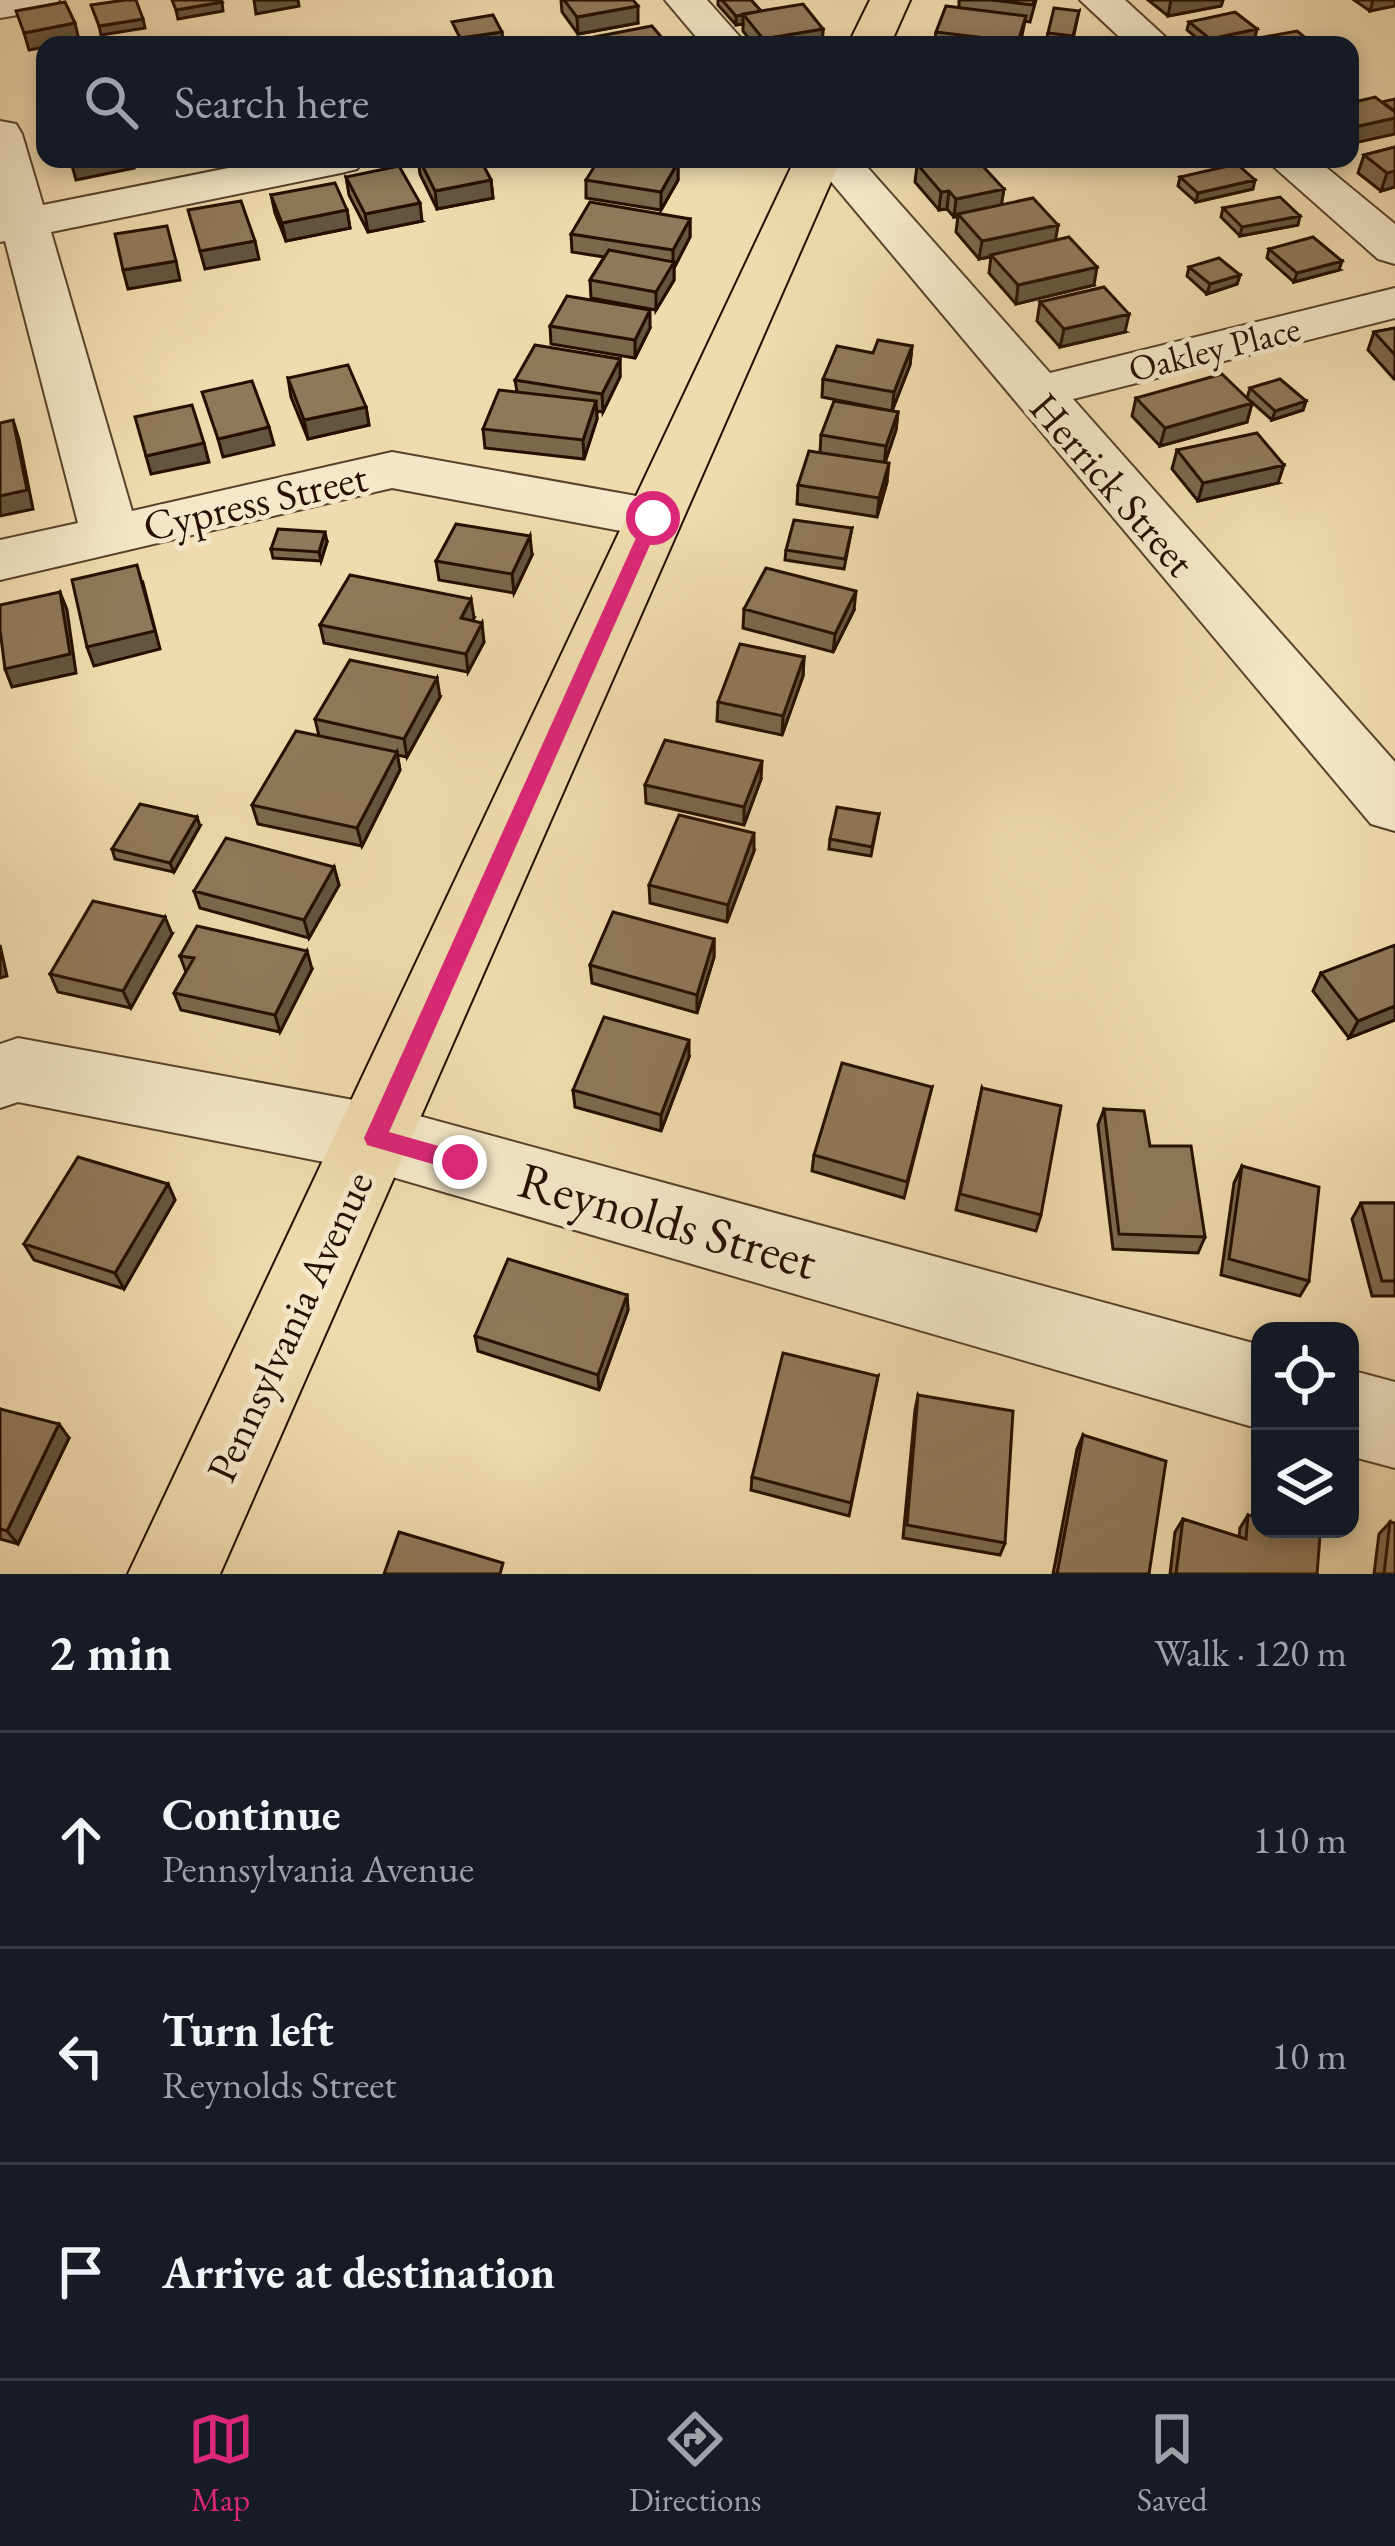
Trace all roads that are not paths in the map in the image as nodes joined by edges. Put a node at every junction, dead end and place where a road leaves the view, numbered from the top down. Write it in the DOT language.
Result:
graph roads {
  1 [pos="39,0"];
  2 [pos="685,0"];
  3 [pos="890,0"];
  4 [pos="1100,0"];
  5 [pos="0,7"];
  6 [pos="718,36"];
  7 [pos="873,36"];
  8 [pos="1142,36"];
  9 [pos="0,134"];
  10 [pos="296,168"];
  11 [pos="814,168"];
  12 [pos="843,168"];
  13 [pos="1299,168"];
  14 [pos="12,226"];
  15 [pos="1395,249"];
  16 [pos="1395,303"];
  17 [pos="1034,393"];
  18 [pos="653,518"];
  19 [pos="110,533"];
  20 [pos="0,560"];
  21 [pos="1395,806"];
  22 [pos="0,1076"];
  23 [pos="375,1138"];
  24 [pos="1251,1384"];
  25 [pos="1359,1415"];
  26 [pos="1395,1425"];
  27 [pos="174,1574"];
  1 -- 5 [label="street"];
  2 -- 6 [label="street"];
  3 -- 7 [label="main road"];
  4 -- 8 [label="street"];
  9 -- 14 [label="street"];
  10 -- 14 [label="street"];
  11 -- 18 [label="main road, Pennsylvania Avenue"];
  12 -- 17 [label="street, Herrick Street"];
  13 -- 15 [label="street"];
  14 -- 19 [label="street"];
  16 -- 17 [label="street, Oakley Place"];
  17 -- 21 [label="street, Herrick Street"];
  18 -- 19 [label="street, Cypress Street"];
  18 -- 23 [label="main road, Pennsylvania Avenue"];
  19 -- 20 [label="street, Cypress Street"];
  22 -- 23 [label="street, Reynolds Street"];
  23 -- 24 [label="street, Reynolds Street"];
  23 -- 27 [label="main road, Pennsylvania Avenue"];
  25 -- 26 [label="street"];
}
